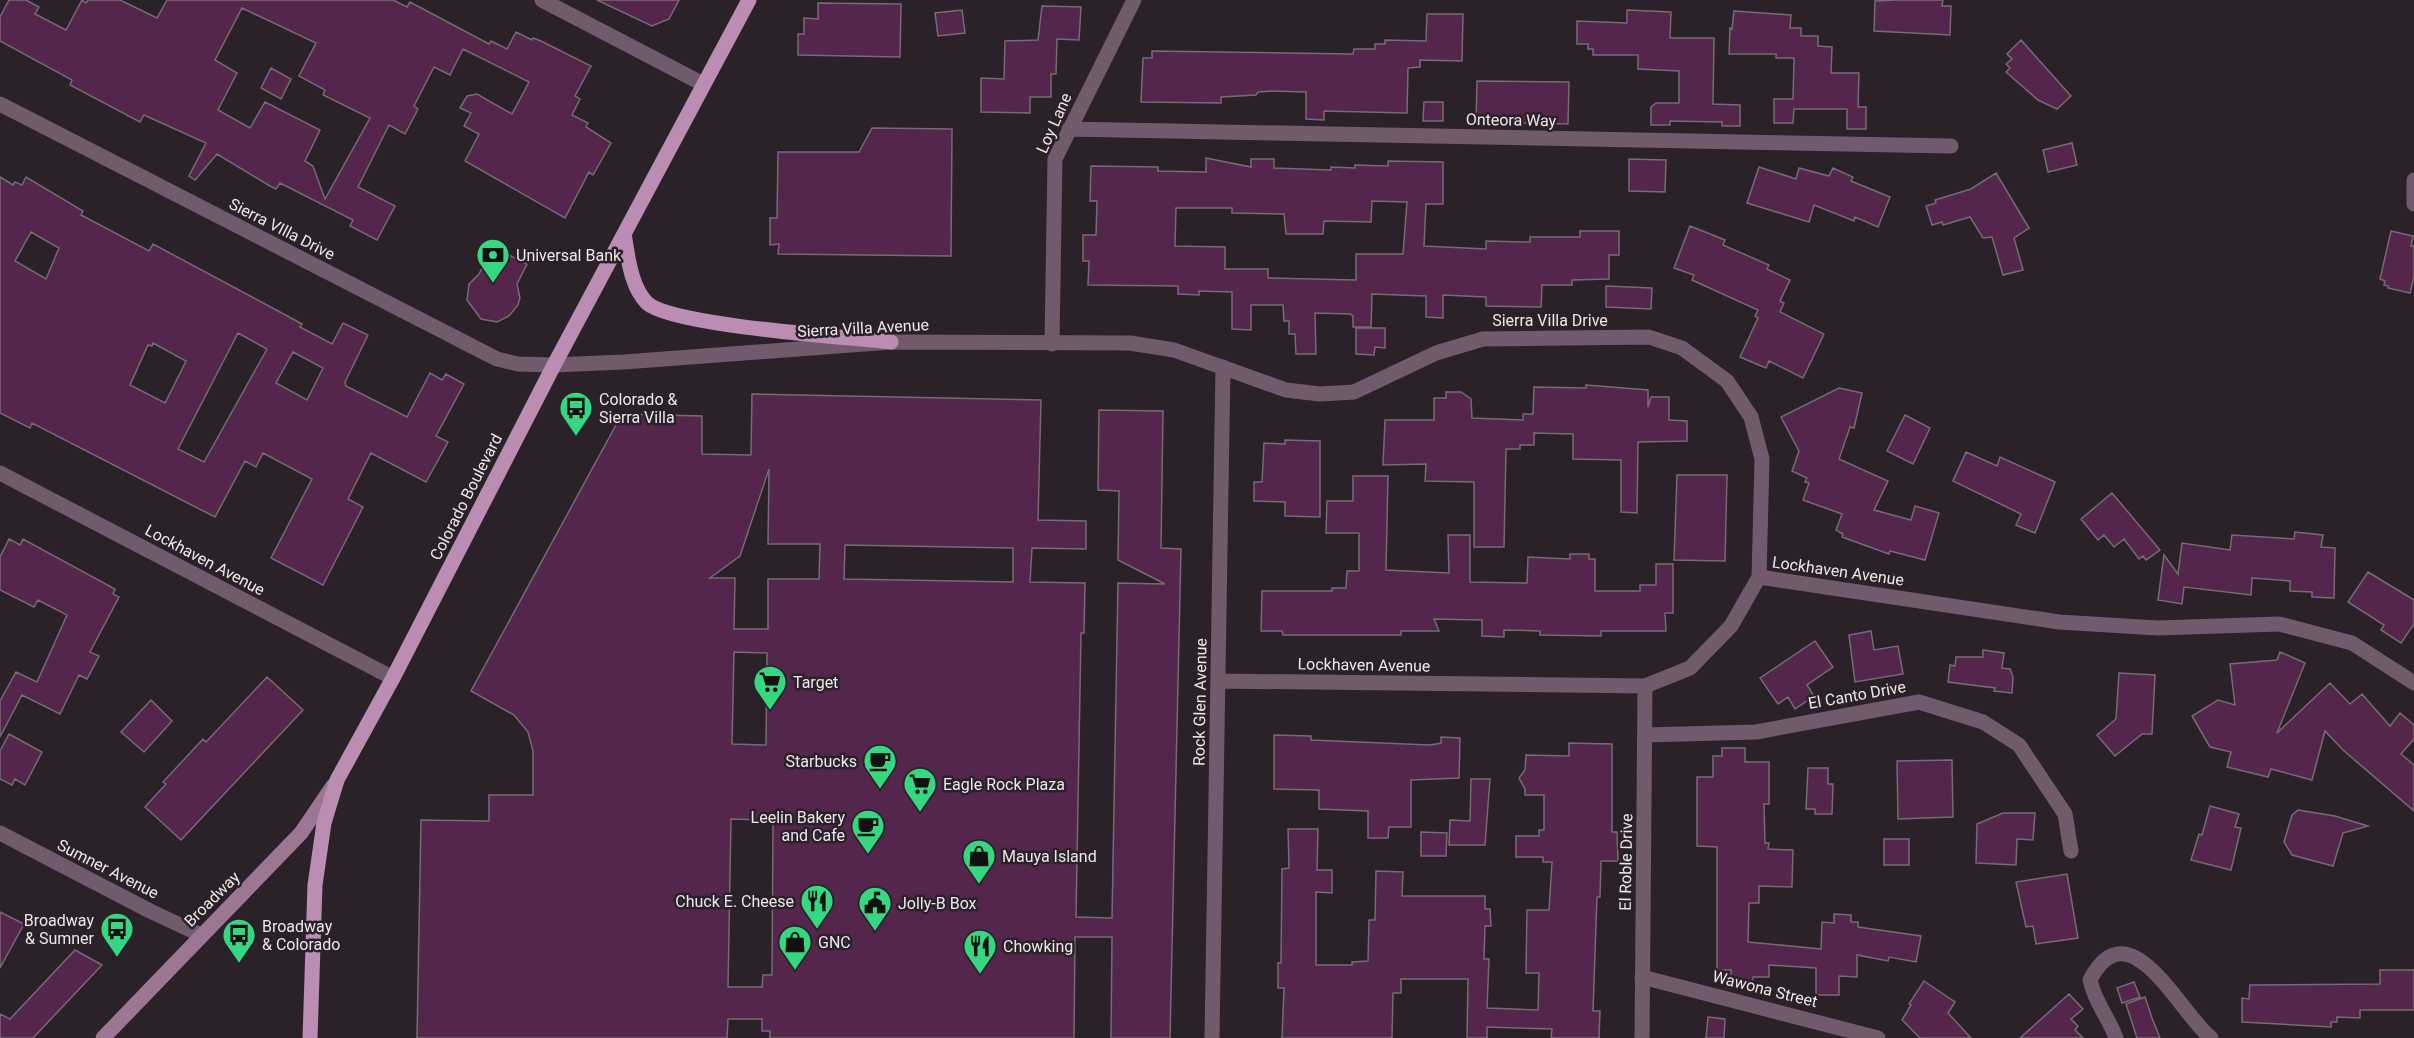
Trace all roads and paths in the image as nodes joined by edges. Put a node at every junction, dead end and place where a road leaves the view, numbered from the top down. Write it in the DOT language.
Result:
graph roads {
  1 [pos="542,0"];
  2 [pos="749,0"];
  3 [pos="1134,0"];
  4 [pos="703,84"];
  5 [pos="0,104"];
  6 [pos="1069,129"];
  7 [pos="1951,146"];
  8 [pos="2414,180"];
  9 [pos="2414,204"];
  10 [pos="624,234"];
  11 [pos="891,342"];
  12 [pos="1052,344"];
  13 [pos="1174,350"];
  14 [pos="554,364"];
  15 [pos="1223,367"];
  16 [pos="0,473"];
  17 [pos="1759,577"];
  18 [pos="393,678"];
  19 [pos="1218,681"];
  20 [pos="2414,683"];
  21 [pos="1645,686"];
  22 [pos="1645,735"];
  23 [pos="337,780"];
  24 [pos="0,833"];
  25 [pos="2072,851"];
  26 [pos="201,935"];
  27 [pos="1642,977"];
  28 [pos="103,1038"];
  29 [pos="310,1038"];
  30 [pos="1212,1038"];
  31 [pos="1642,1038"];
  32 [pos="1878,1038"];
  33 [pos="2116,1038"];
  34 [pos="2211,1038"];
  1 -- 4 [label="street"];
  2 -- 4 [label="main road, Colorado Boulevard"];
  3 -- 6 [label="street, Loy Lane"];
  4 -- 10 [label="main road, Colorado Boulevard"];
  5 -- 14 [label="street, Sierra VIlla Drive"];
  6 -- 7 [label="street, Onteora Way"];
  6 -- 12 [label="street, Loy Lane"];
  8 -- 9 [label="street"];
  10 -- 11 [label="main road"];
  10 -- 14 [label="main road, Colorado Boulevard"];
  11 -- 12 [label="street, Sierra Villa Avenue"];
  11 -- 14 [label="street, Sierra Villa Avenue"];
  12 -- 13 [label="street, Sierra Villa Avenue"];
  13 -- 15 [label="street, Sierra Villa Drive"];
  14 -- 18 [label="main road, Colorado Boulevard"];
  15 -- 17 [label="street, Sierra Villa Drive"];
  15 -- 19 [label="street, Rock Glen Avenue"];
  16 -- 18 [label="street, Lockhaven Avenue"];
  17 -- 20 [label="street, Lockhaven Avenue"];
  17 -- 21 [label="street, Lockhaven Avenue"];
  18 -- 23 [label="main road, Colorado Boulevard"];
  19 -- 21 [label="street, Lockhaven Avenue"];
  19 -- 30 [label="street, Rock Glen Avenue"];
  21 -- 22 [label="street, El Roble Drive"];
  22 -- 25 [label="street, El Canto Drive"];
  22 -- 27 [label="street, El Roble Drive"];
  23 -- 26 [label="main road, Broadway"];
  23 -- 29 [label="main road, Colorado Boulevard"];
  24 -- 26 [label="street, Sumner Avenue"];
  26 -- 28 [label="main road, Broadway"];
  27 -- 31 [label="street, El Roble Drive"];
  27 -- 32 [label="street, Wawona Street"];
  33 -- 34 [label="street"];
}
